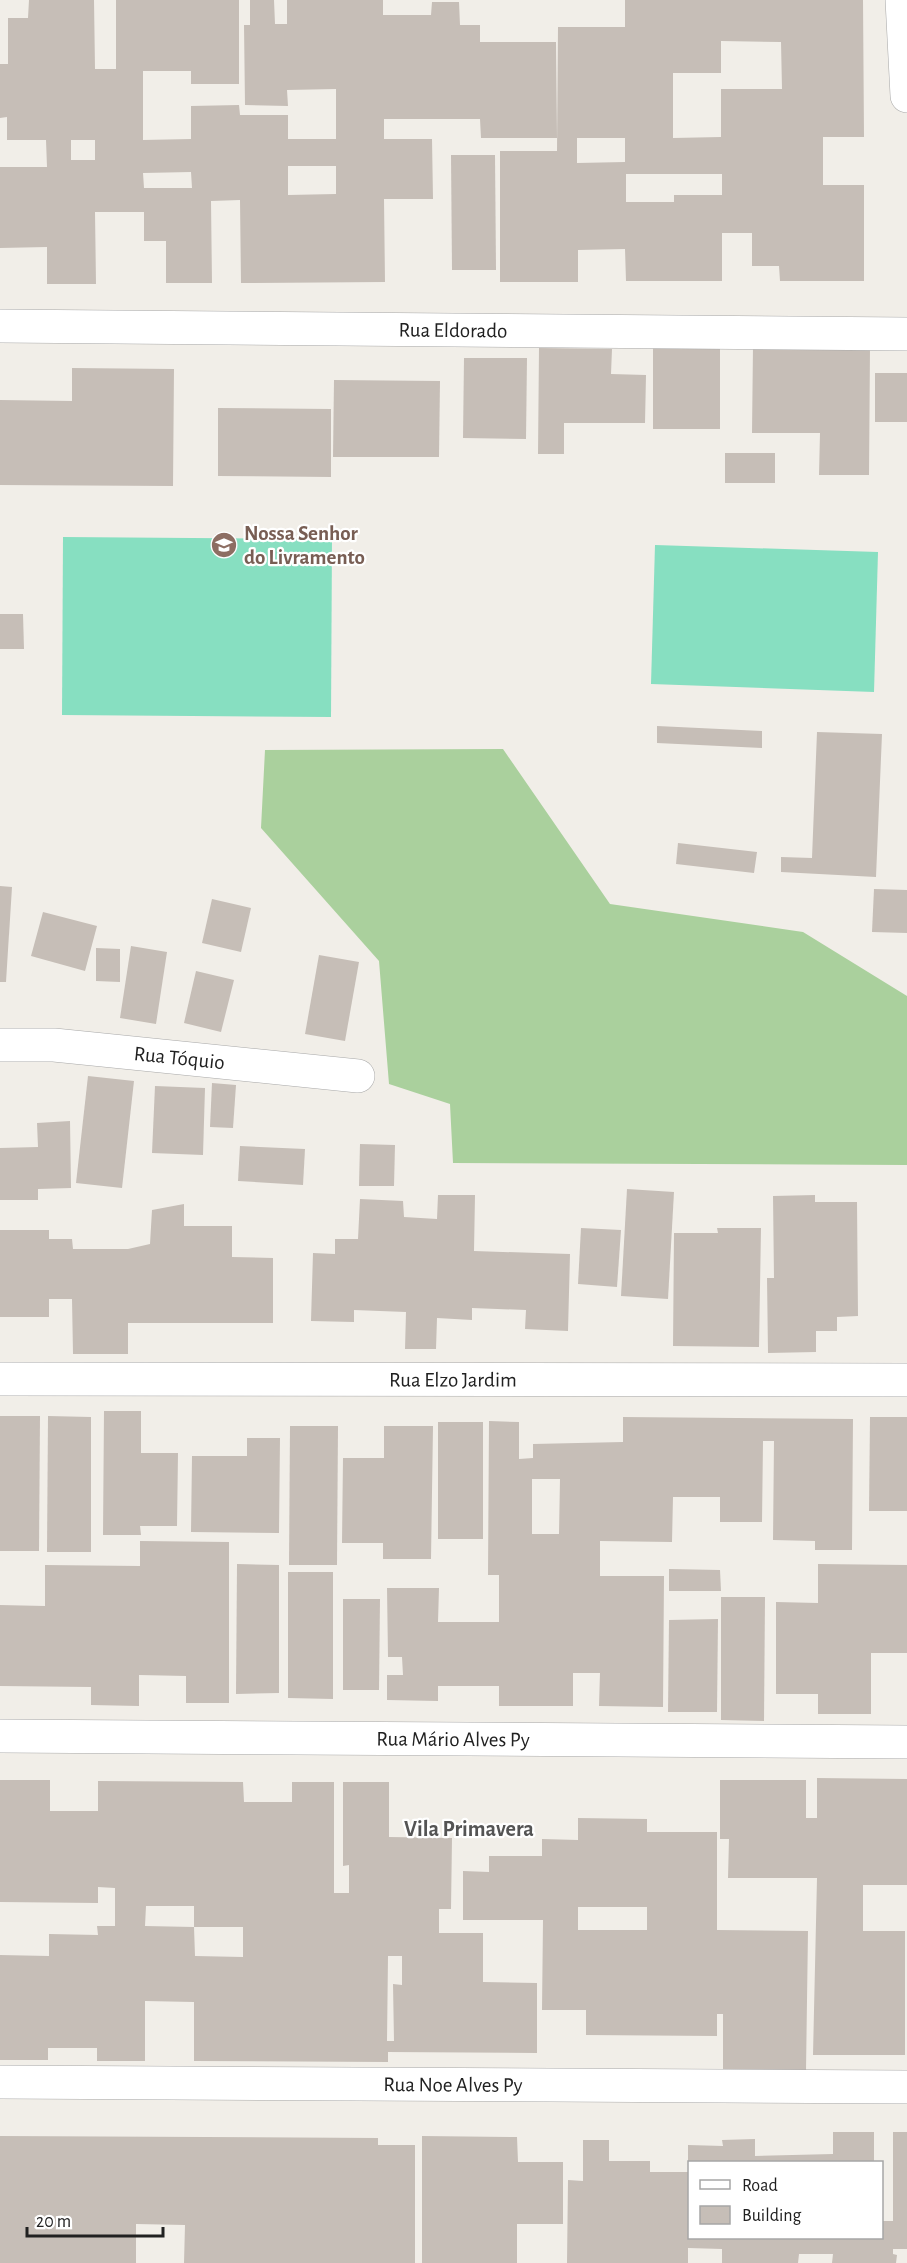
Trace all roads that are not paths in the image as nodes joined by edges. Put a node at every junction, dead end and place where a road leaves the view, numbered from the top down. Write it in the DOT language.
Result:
graph roads {
  1 [pos="902,0"];
  2 [pos="907,96"];
  3 [pos="0,326"];
  4 [pos="907,334"];
  5 [pos="0,1045"];
  6 [pos="358,1076"];
  7 [pos="0,1379"];
  8 [pos="907,1380"];
  9 [pos="0,1736"];
  10 [pos="907,1742"];
  11 [pos="0,2082"];
  12 [pos="907,2087"];
  1 -- 2 [label="street"];
  3 -- 4 [label="street, Rua Eldorado"];
  5 -- 6 [label="street, Rua Tóquio"];
  7 -- 8 [label="street, Rua Elzo Jardim"];
  9 -- 10 [label="street, Rua Mário Alves Py"];
  11 -- 12 [label="street, Rua Noe Alves Py"];
}
